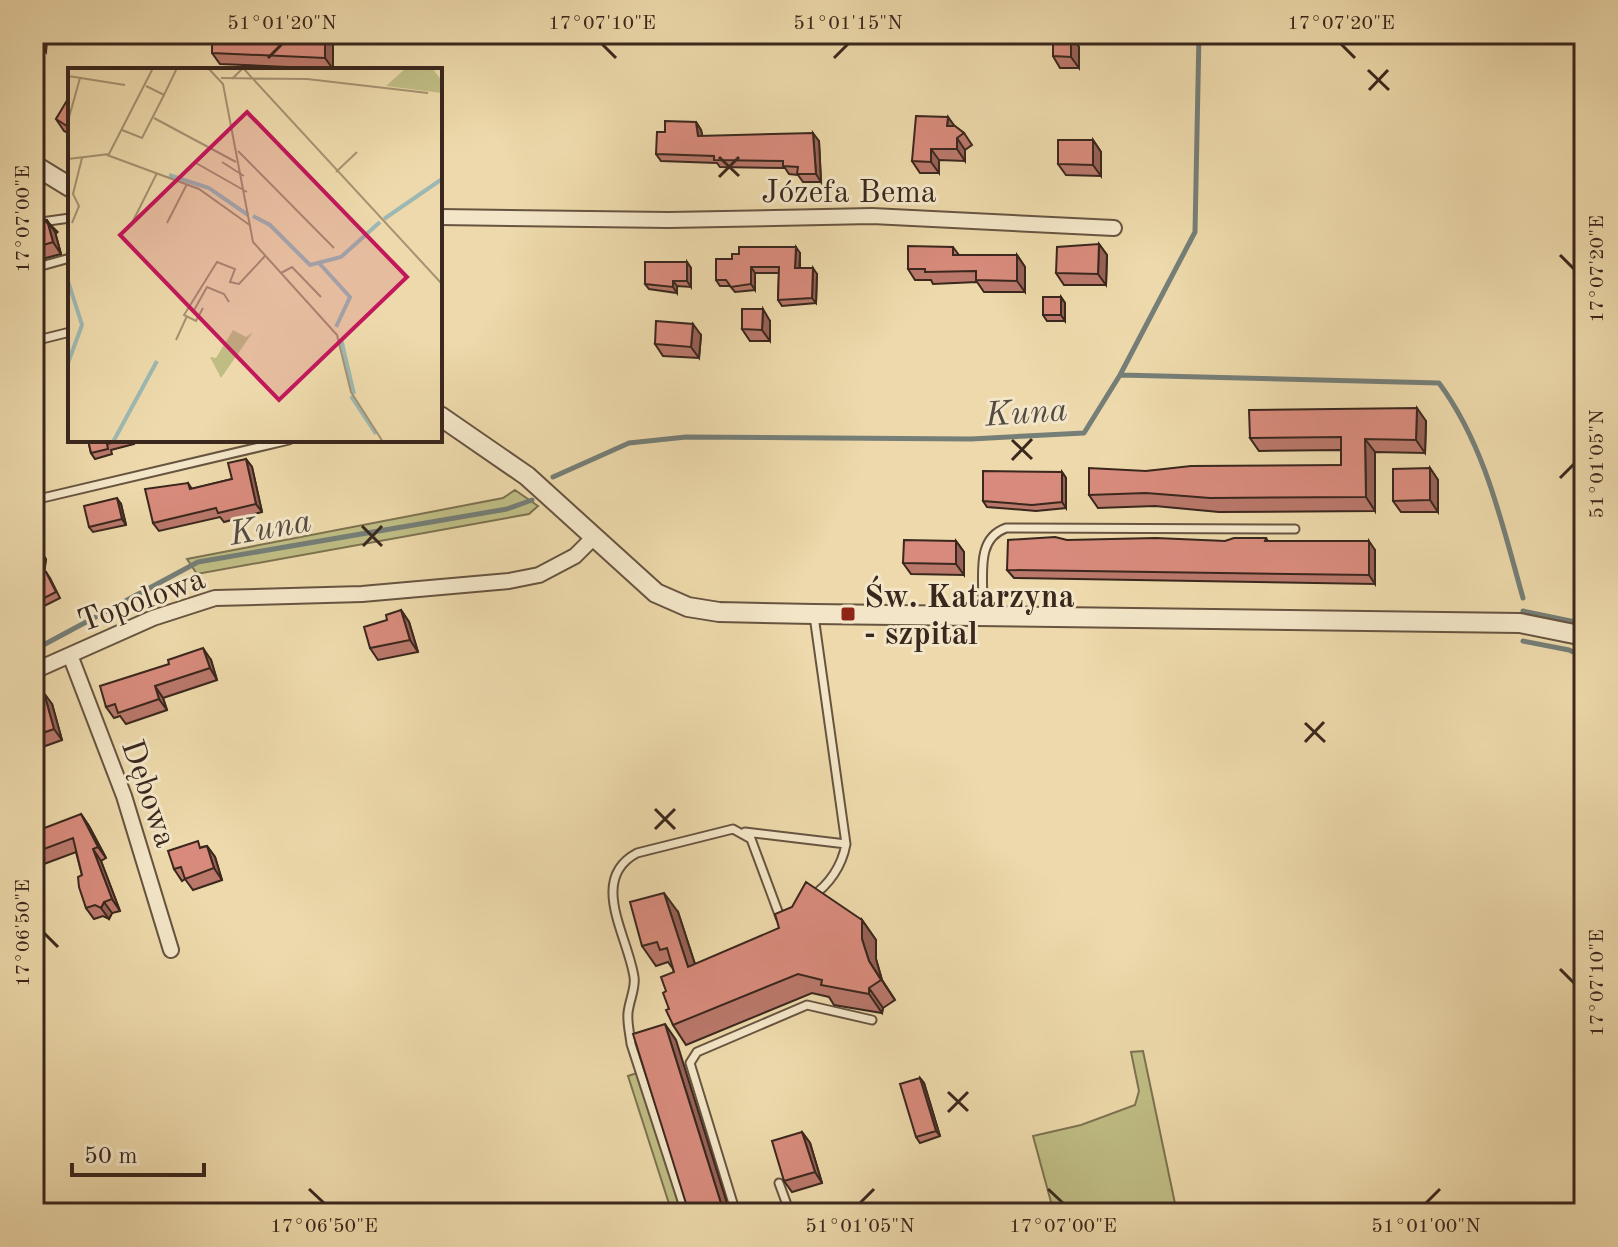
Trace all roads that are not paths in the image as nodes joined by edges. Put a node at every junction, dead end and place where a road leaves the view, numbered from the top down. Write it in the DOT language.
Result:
graph roads {
  1 [pos="34,165"];
  2 [pos="68,186"];
  3 [pos="442,217"];
  4 [pos="68,218"];
  5 [pos="34,223"];
  6 [pos="1114,228"];
  7 [pos="68,259"];
  8 [pos="34,268"];
  9 [pos="68,332"];
  10 [pos="34,341"];
  11 [pos="442,417"];
  12 [pos="280,442"];
  13 [pos="34,500"];
  14 [pos="1295,529"];
  15 [pos="593,538"];
  16 [pos="814,614"];
  17 [pos="982,616"];
  18 [pos="1584,636"];
  19 [pos="70,655"];
  20 [pos="34,671"];
  21 [pos="743,832"];
  22 [pos="846,844"];
  23 [pos="805,901"];
  24 [pos="793,909"];
  25 [pos="171,950"];
  26 [pos="872,1020"];
  27 [pos="779,1183"];
  28 [pos="686,1213"];
  29 [pos="736,1213"];
  30 [pos="790,1213"];
  1 -- 2 [label="street"];
  3 -- 6 [label="street, Józefa Bema"];
  4 -- 5 [label="lane"];
  7 -- 8 [label="lane"];
  9 -- 10 [label="lane"];
  11 -- 15 [label="street"];
  12 -- 13 [label="lane"];
  14 -- 17 [label="lane"];
  15 -- 16 [label="street"];
  15 -- 19 [label="street, Topolowa"];
  16 -- 17 [label="street"];
  16 -- 22 [label="lane"];
  17 -- 18 [label="street"];
  19 -- 20 [label="street, Topolowa"];
  19 -- 25 [label="street, Dębowa"];
  21 -- 22 [label="lane"];
  21 -- 24 [label="lane"];
  21 -- 28 [label="lane"];
  22 -- 23 [label="lane"];
  26 -- 29 [label="lane"];
  27 -- 30 [label="lane"];
}
